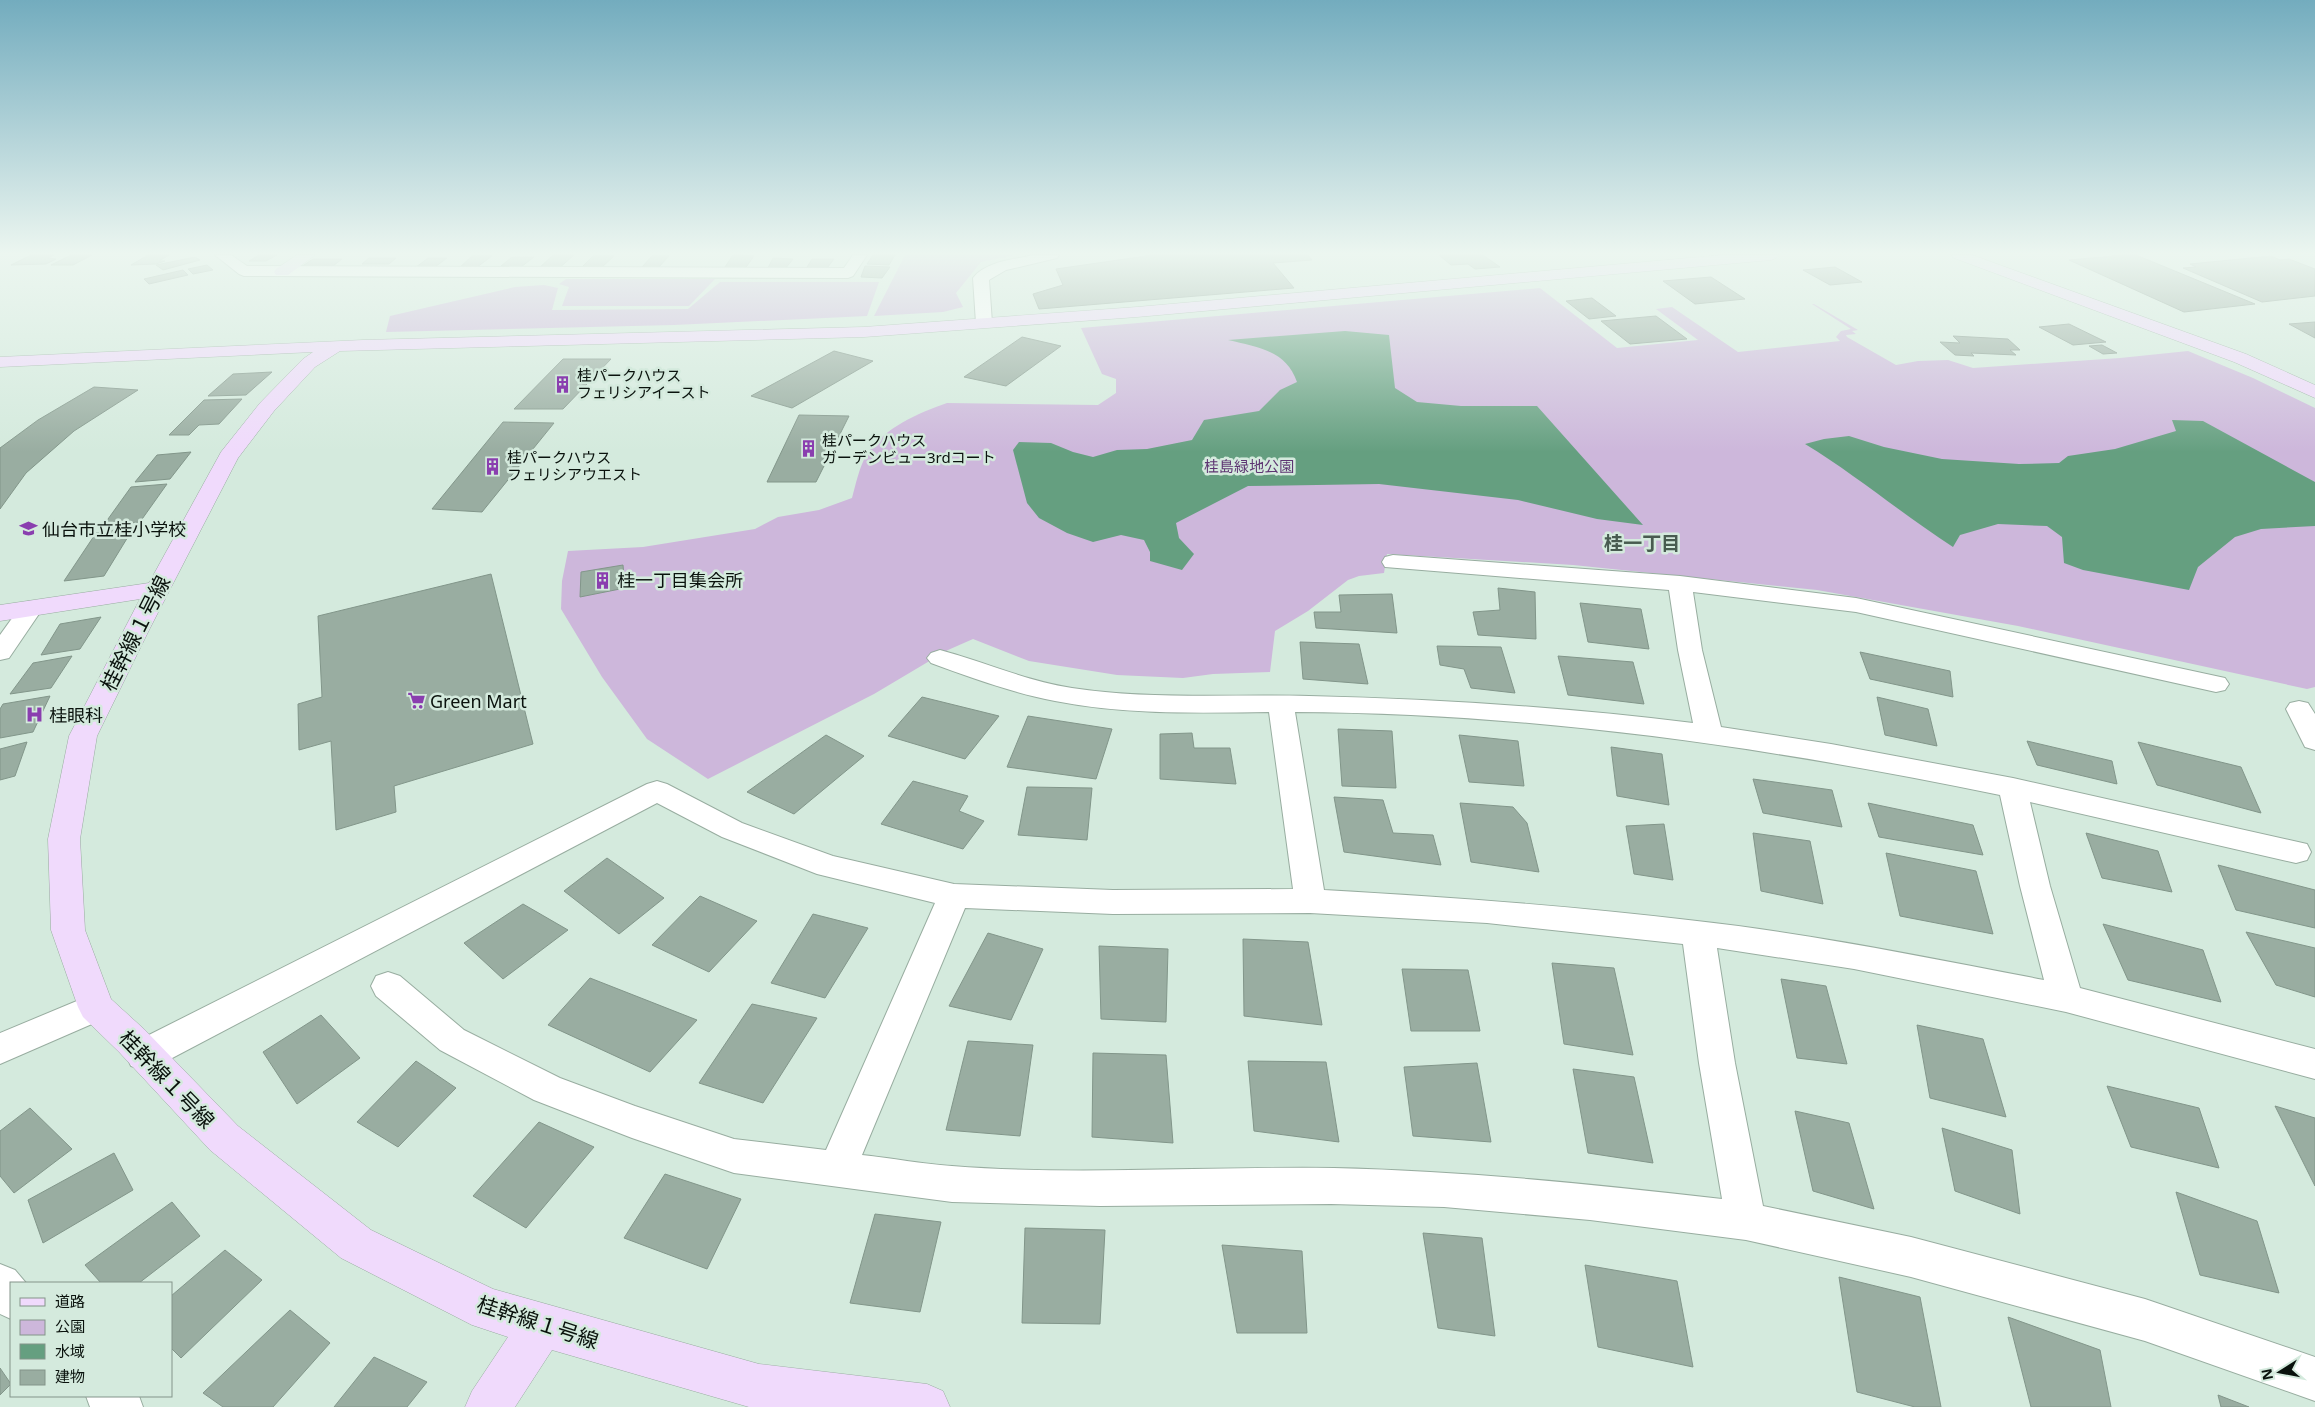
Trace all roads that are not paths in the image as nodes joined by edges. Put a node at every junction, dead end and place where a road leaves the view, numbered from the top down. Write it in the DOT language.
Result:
graph roads {
  1 [pos="1016,321"];
  2 [pos="2138,321"];
  3 [pos="984,323"];
  4 [pos="336,346"];
  5 [pos="0,362"];
  6 [pos="2314,390"];
  7 [pos="1393,562"];
  8 [pos="1680,583"];
  9 [pos="157,589"];
  10 [pos="31,608"];
  11 [pos="0,613"];
  12 [pos="0,653"];
  13 [pos="940,658"];
  14 [pos="2216,684"];
  15 [pos="1280,704"];
  16 [pos="2300,709"];
  17 [pos="1708,734"];
  18 [pos="2315,741"];
  19 [pos="2013,788"];
  20 [pos="2296,852"];
  21 [pos="954,896"];
  22 [pos="1310,901"];
  23 [pos="1698,933"];
  24 [pos="388,986"];
  25 [pos="2066,998"];
  26 [pos="96,1007"];
  27 [pos="0,1048"];
  28 [pos="144,1055"];
  29 [pos="2315,1064"];
  30 [pos="837,1168"];
  31 [pos="1746,1221"];
  32 [pos="0,1284"];
  33 [pos="10,1297"];
  34 [pos="542,1325"];
  35 [pos="2315,1379"];
  36 [pos="109,1397"];
  37 [pos="121,1407"];
  38 [pos="488,1407"];
  39 [pos="927,1407"];
  1 -- 3 [label="street"];
  2 -- 6 [label="street"];
  3 -- 4 [label="street"];
  4 -- 5 [label="street"];
  4 -- 9 [label="street, 桂幹線１号線"];
  7 -- 8 [label="street"];
  8 -- 14 [label="street"];
  8 -- 17 [label="street"];
  9 -- 10 [label="street"];
  9 -- 26 [label="street, 桂幹線１号線"];
  10 -- 11 [label="street"];
  10 -- 12 [label="street"];
  13 -- 15 [label="street"];
  15 -- 17 [label="street"];
  15 -- 22 [label="street"];
  16 -- 18 [label="street"];
  17 -- 19 [label="street"];
  19 -- 20 [label="street"];
  19 -- 25 [label="street"];
  21 -- 22 [label="street"];
  21 -- 28 [label="street"];
  21 -- 30 [label="street"];
  22 -- 23 [label="street"];
  23 -- 25 [label="street"];
  23 -- 31 [label="street"];
  24 -- 30 [label="street"];
  25 -- 29 [label="street"];
  26 -- 27 [label="street"];
  26 -- 28 [label="street, 桂幹線１号線"];
  28 -- 34 [label="street, 桂幹線１号線"];
  30 -- 31 [label="street"];
  31 -- 35 [label="street"];
  32 -- 33 [label="street"];
  34 -- 38 [label="street"];
  34 -- 39 [label="street, 桂幹線１号線"];
  36 -- 37 [label="street"];
}
